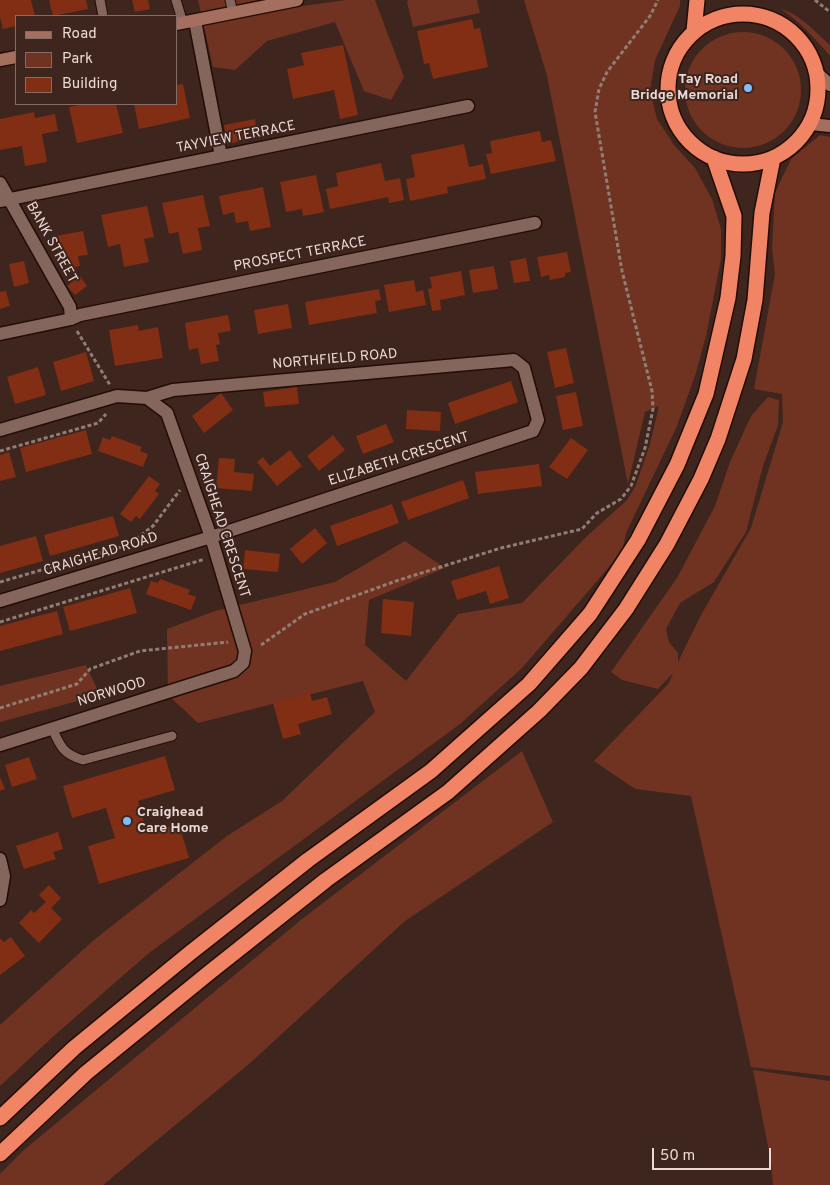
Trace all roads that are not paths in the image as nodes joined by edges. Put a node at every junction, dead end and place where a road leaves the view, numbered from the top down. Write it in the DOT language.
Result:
graph roads {
  1 [pos="100,0"];
  2 [pos="176,0"];
  3 [pos="230,0"];
  4 [pos="297,0"];
  5 [pos="697,0"];
  6 [pos="741,7"];
  7 [pos="233,13"];
  8 [pos="103,15"];
  9 [pos="184,22"];
  10 [pos="694,31"];
  11 [pos="15,57"];
  12 [pos="0,60"];
  13 [pos="817,73"];
  14 [pos="830,84"];
  15 [pos="468,106"];
  16 [pos="810,124"];
  17 [pos="830,126"];
  18 [pos="221,156"];
  19 [pos="714,158"];
  20 [pos="773,158"];
  21 [pos="0,183"];
  22 [pos="5,200"];
  23 [pos="535,223"];
  24 [pos="73,324"];
  25 [pos="0,334"];
  26 [pos="524,368"];
  27 [pos="147,398"];
  28 [pos="0,430"];
  29 [pos="212,537"];
  30 [pos="0,601"];
  31 [pos="234,671"];
  32 [pos="52,728"];
  33 [pos="172,736"];
  34 [pos="0,745"];
  35 [pos="0,859"];
  36 [pos="0,900"];
  37 [pos="0,1118"];
  38 [pos="0,1154"];
  1 -- 8 [label="lane"];
  2 -- 9 [label="lane"];
  3 -- 7 [label="lane"];
  4 -- 7 [label="main road"];
  5 -- 10 [label="highway"];
  6 -- 10 [label="highway"];
  6 -- 13 [label="highway"];
  7 -- 9 [label="main road"];
  9 -- 18 [label="street"];
  10 -- 19 [label="highway"];
  11 -- 12 [label="main road"];
  13 -- 14 [label="main road"];
  13 -- 16 [label="highway"];
  15 -- 18 [label="street, TAYVIEW TERRACE"];
  16 -- 17 [label="main road"];
  16 -- 20 [label="highway"];
  18 -- 22 [label="street, TAYVIEW TERRACE"];
  19 -- 20 [label="highway"];
  19 -- 37 [label="highway"];
  20 -- 38 [label="highway"];
  21 -- 22 [label="street, BANK STREET"];
  22 -- 24 [label="street, BANK STREET"];
  23 -- 24 [label="street, PROSPECT TERRACE"];
  24 -- 25 [label="street, PROSPECT TERRACE"];
  26 -- 27 [label="street, NORTHFIELD ROAD"];
  26 -- 29 [label="street, ELIZABETH CRESCENT"];
  27 -- 28 [label="street"];
  27 -- 29 [label="street, CRAIGHEAD CRESCENT"];
  29 -- 30 [label="street, CRAIGHEAD ROAD"];
  29 -- 31 [label="street, CRAIGHEAD CRESCENT"];
  31 -- 32 [label="street, NORWOOD"];
  32 -- 33 [label="lane"];
  32 -- 34 [label="street, NORWOOD"];
  35 -- 36 [label="street"];
}
